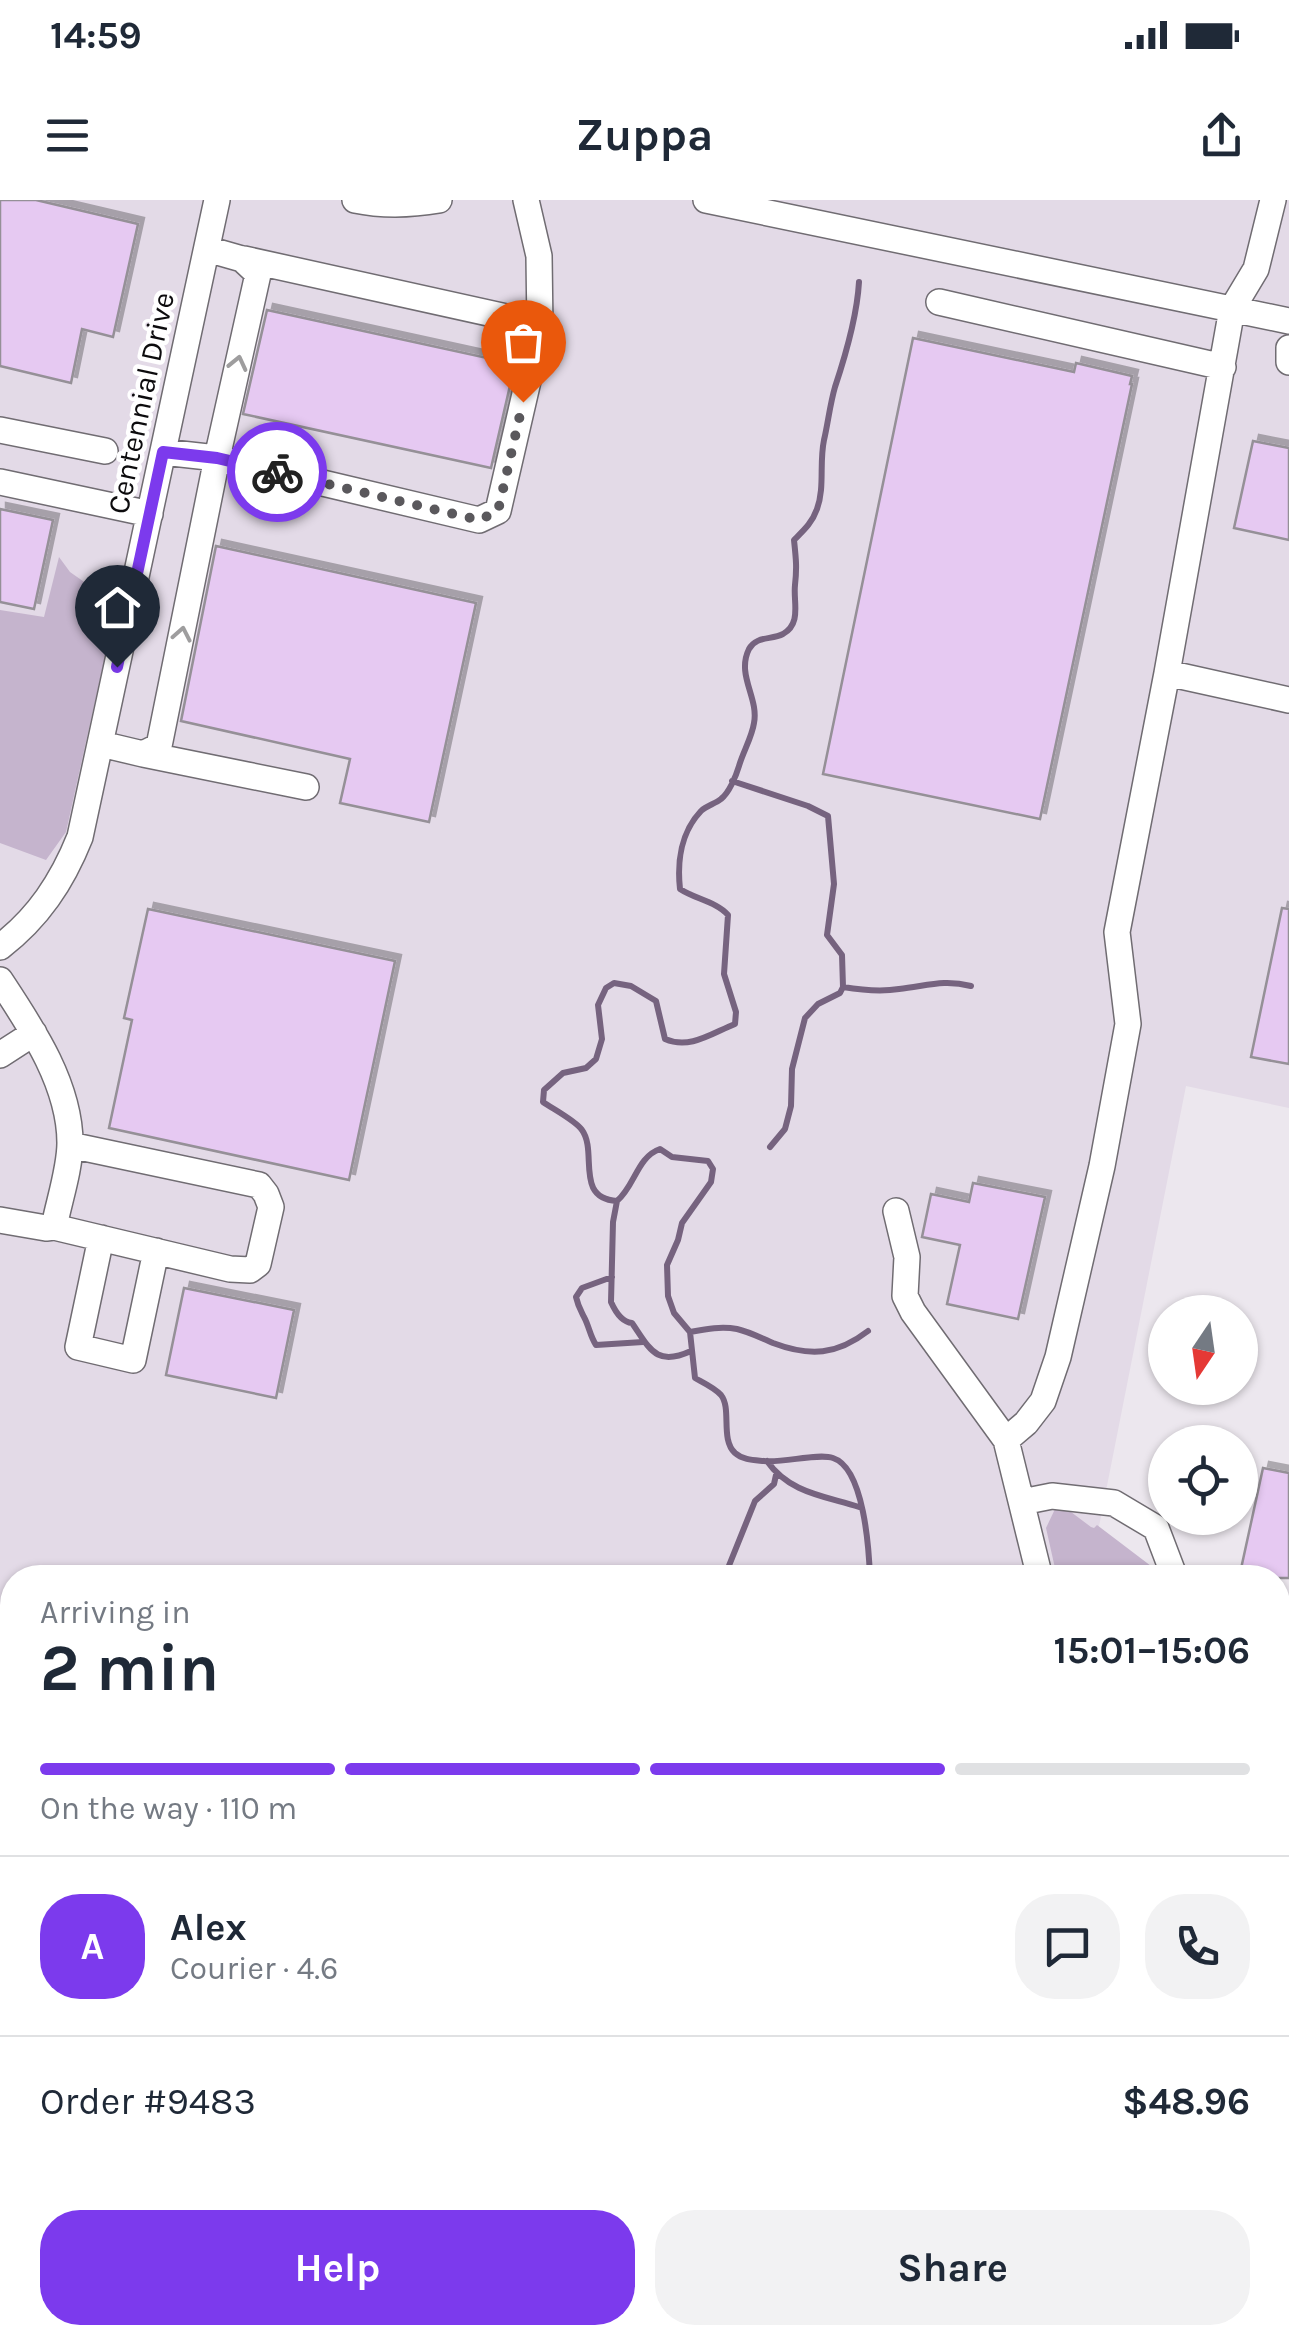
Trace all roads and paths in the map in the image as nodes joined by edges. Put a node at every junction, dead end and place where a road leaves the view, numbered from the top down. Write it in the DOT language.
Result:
graph roads {
  1 [pos="218,200"];
  2 [pos="355,200"];
  3 [pos="439,200"];
  4 [pos="526,200"];
  5 [pos="706,200"];
  6 [pos="1273,200"];
  7 [pos="768,206"];
  8 [pos="207,249"];
  9 [pos="242,258"];
  10 [pos="939,302"];
  11 [pos="1232,309"];
  12 [pos="1289,321"];
  13 [pos="540,329"];
  14 [pos="1289,348"];
  15 [pos="1289,362"];
  16 [pos="1223,367"];
  17 [pos="0,430"];
  18 [pos="105,451"];
  19 [pos="163,452"];
  20 [pos="217,458"];
  21 [pos="0,482"];
  22 [pos="150,514"];
  23 [pos="1167,673"];
  24 [pos="1289,700"];
  25 [pos="101,744"];
  26 [pos="143,754"];
  27 [pos="306,786"];
  28 [pos="0,948"];
  29 [pos="0,980"];
  30 [pos="34,1032"];
  31 [pos="0,1055"];
  32 [pos="70,1145"];
  33 [pos="896,1211"];
  34 [pos="0,1220"];
  35 [pos="54,1227"];
  36 [pos="101,1238"];
  37 [pos="156,1252"];
  38 [pos="1006,1440"];
  39 [pos="1022,1502"];
  40 [pos="1037,1565"];
  41 [pos="1170,1565"];
  1 -- 8 [label="street, Centennial Drive"];
  2 -- 3 [label="street"];
  4 -- 13 [label="street"];
  5 -- 7 [label="street"];
  6 -- 11 [label="street"];
  7 -- 11 [label="street"];
  8 -- 9 [label="street"];
  8 -- 19 [label="street, Centennial Drive"];
  9 -- 13 [label="street"];
  20 -- 9 [label="street, one-way"];
  10 -- 16 [label="street"];
  11 -- 12 [label="street"];
  11 -- 16 [label="street"];
  13 -- 20 [label="street"];
  14 -- 15 [label="street"];
  16 -- 23 [label="street"];
  17 -- 18 [label="street"];
  19 -- 20 [label="street"];
  19 -- 22 [label="street, Centennial Drive"];
  26 -- 20 [label="street, one-way"];
  21 -- 22 [label="street"];
  22 -- 25 [label="street, Centennial Drive"];
  23 -- 24 [label="street"];
  23 -- 38 [label="street"];
  25 -- 26 [label="street"];
  25 -- 28 [label="street, Centennial Drive"];
  26 -- 27 [label="street"];
  29 -- 30 [label="street"];
  30 -- 31 [label="street"];
  30 -- 32 [label="street"];
  32 -- 35 [label="street"];
  32 -- 37 [label="street"];
  33 -- 38 [label="street"];
  34 -- 35 [label="street"];
  35 -- 36 [label="street"];
  36 -- 37 [label="street"];
  36 -- 37 [label="street"];
  38 -- 39 [label="street"];
  39 -- 40 [label="street"];
  39 -- 41 [label="street"];
}
